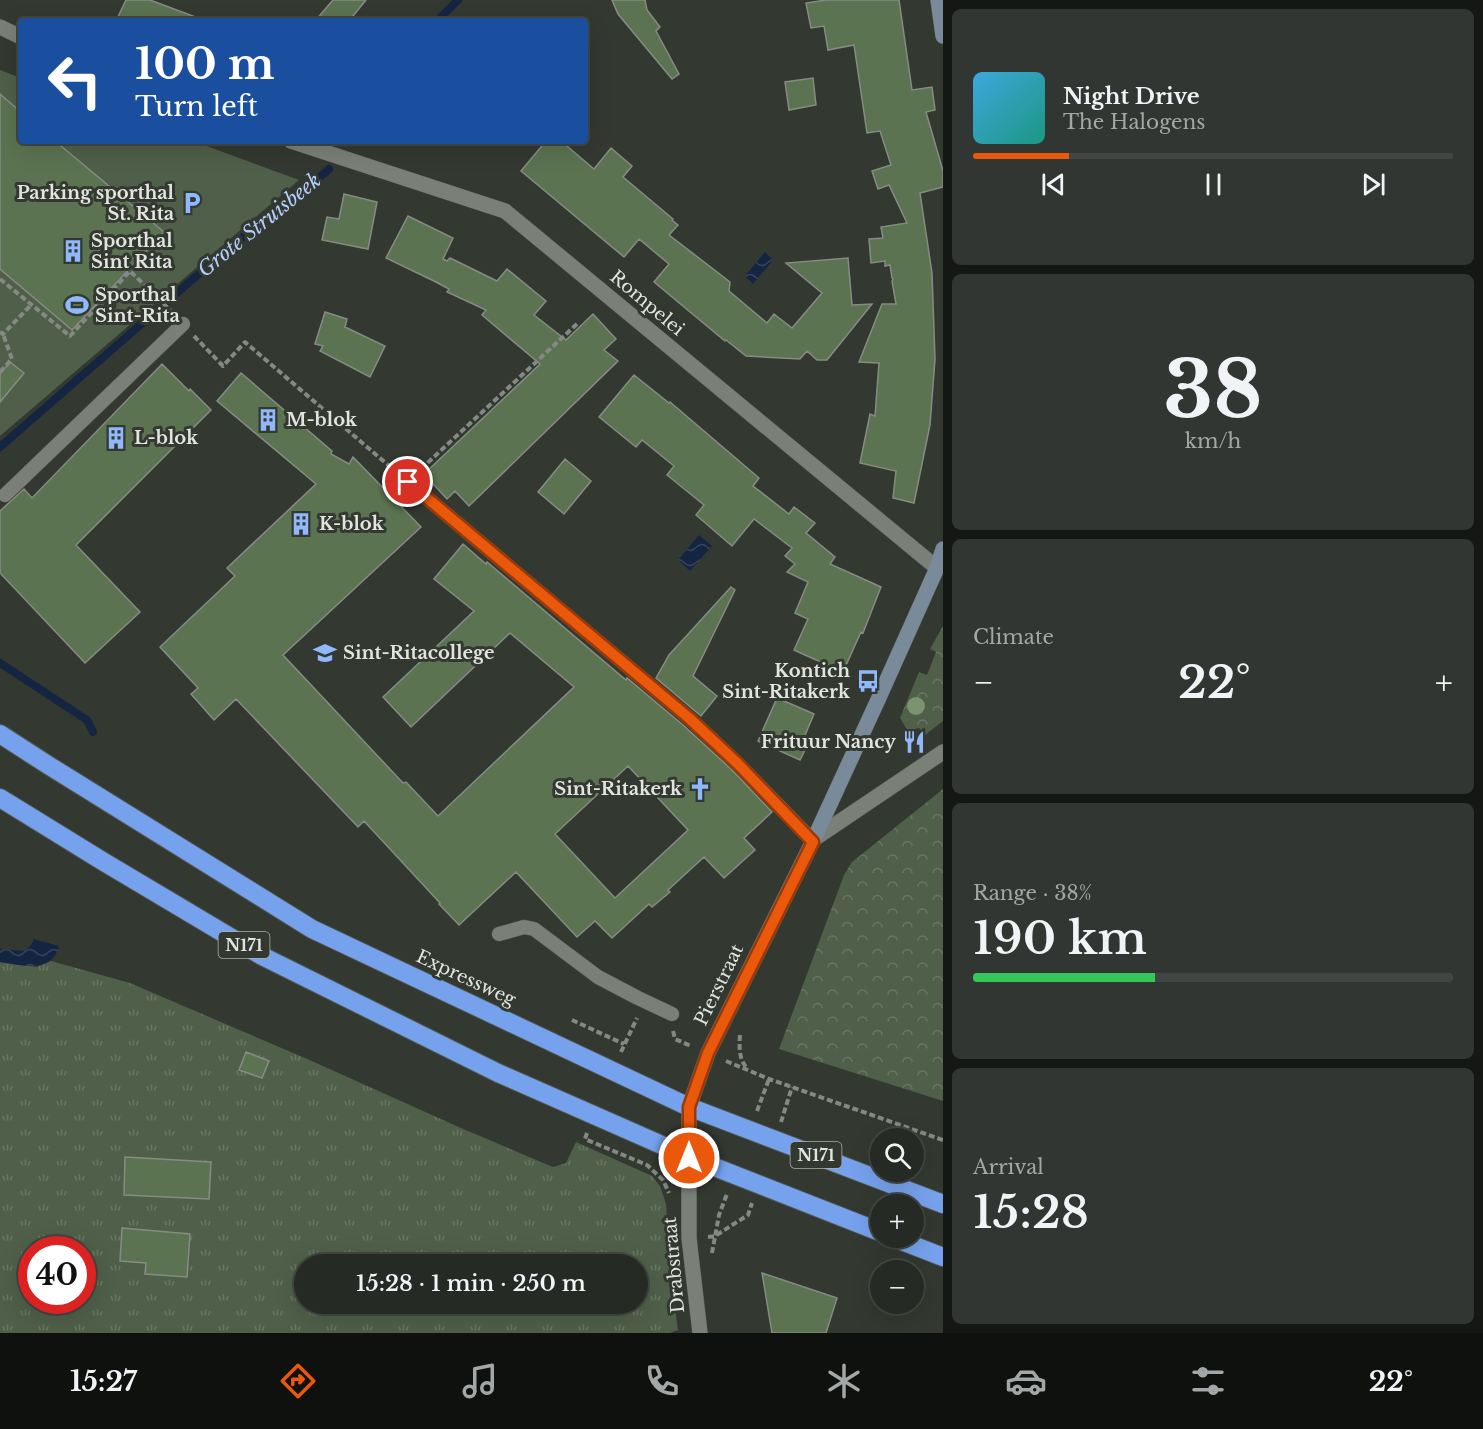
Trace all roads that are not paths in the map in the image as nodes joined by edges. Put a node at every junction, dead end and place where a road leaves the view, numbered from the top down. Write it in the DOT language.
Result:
graph roads {
  1 [pos="938,0"];
  2 [pos="0,27"];
  3 [pos="18,36"];
  4 [pos="943,36"];
  5 [pos="300,144"];
  6 [pos="183,324"];
  7 [pos="408,482"];
  8 [pos="4,495"];
  9 [pos="943,549"];
  10 [pos="937,568"];
  11 [pos="0,734"];
  12 [pos="943,752"];
  13 [pos="0,798"];
  14 [pos="20,811"];
  15 [pos="0,814"];
  16 [pos="813,840"];
  17 [pos="499,934"];
  18 [pos="672,1014"];
  19 [pos="689,1107"];
  20 [pos="689,1158"];
  21 [pos="943,1204"];
  22 [pos="870,1228"];
  23 [pos="920,1248"];
  24 [pos="943,1257"];
  25 [pos="700,1333"];
  1 -- 4 [label="street"];
  2 -- 3 [label="street"];
  5 -- 10 [label="street, Rompelei"];
  6 -- 8 [label="lane"];
  7 -- 16 [label="lane"];
  9 -- 10 [label="street, Pierstraat"];
  10 -- 16 [label="street, Pierstraat"];
  11 -- 19 [label="highway, Expressweg / N171"];
  12 -- 16 [label="street, Pierstraat"];
  13 -- 14 [label="highway, N171"];
  14 -- 15 [label="highway"];
  14 -- 20 [label="highway, N171"];
  16 -- 19 [label="street, Pierstraat"];
  17 -- 18 [label="lane"];
  19 -- 20 [label="street, Pierstraat"];
  19 -- 21 [label="highway, Expressweg / N171"];
  20 -- 22 [label="highway, N171"];
  20 -- 25 [label="street, Drabstraat"];
  23 -- 24 [label="highway"];
}
